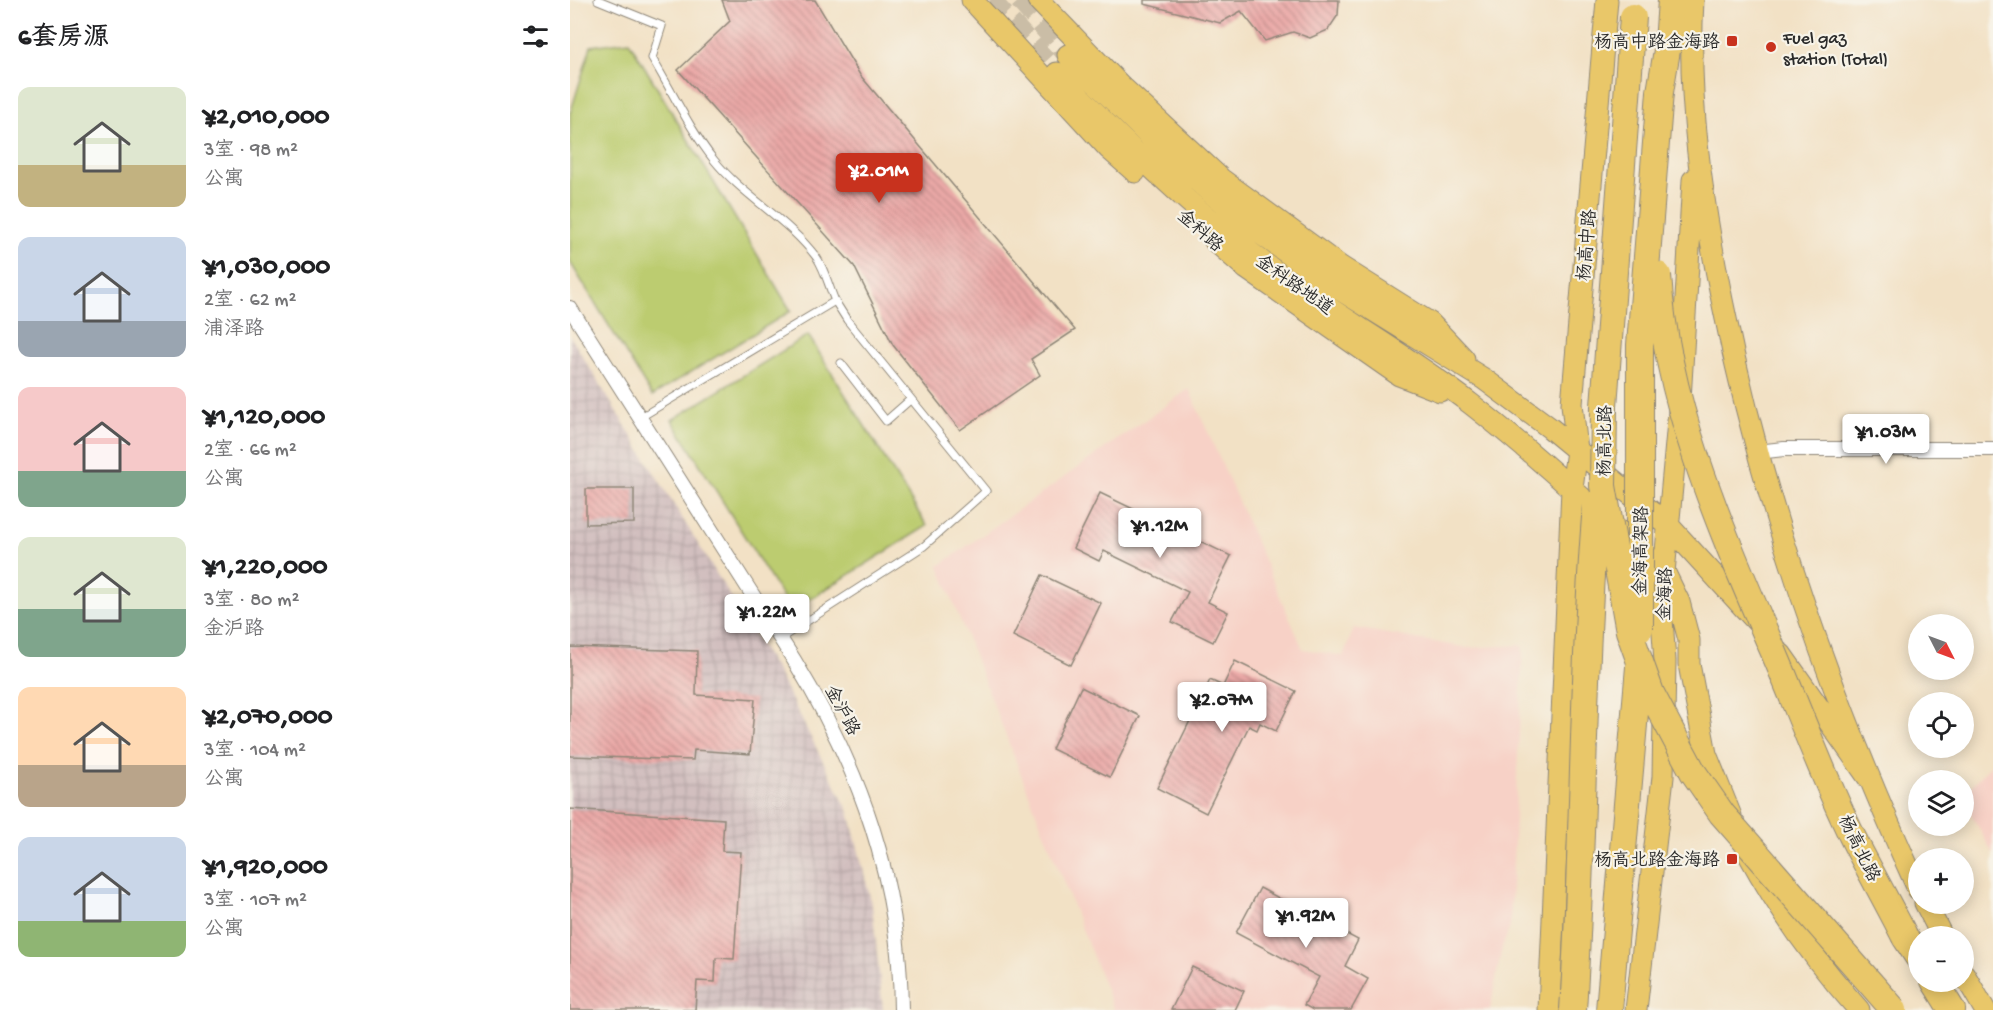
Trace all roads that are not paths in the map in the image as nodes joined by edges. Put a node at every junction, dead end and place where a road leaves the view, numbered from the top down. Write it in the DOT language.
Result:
graph roads {
  1 [pos="598,0"];
  2 [pos="1038,0"];
  3 [pos="1607,0"];
  4 [pos="1671,0"];
  5 [pos="1693,0"];
  6 [pos="981,3"];
  7 [pos="1634,9"];
  8 [pos="1068,55"];
  9 [pos="1057,73"];
  10 [pos="1660,92"];
  11 [pos="1696,141"];
  12 [pos="835,301"];
  13 [pos="570,308"];
  14 [pos="1412,360"];
  15 [pos="841,363"];
  16 [pos="1484,379"];
  17 [pos="911,399"];
  18 [pos="1472,405"];
  19 [pos="1604,406"];
  20 [pos="641,417"];
  21 [pos="1993,448"];
  22 [pos="1577,450"];
  23 [pos="1766,452"];
  24 [pos="1572,489"];
  25 [pos="1669,526"];
  26 [pos="1664,571"];
  27 [pos="781,638"];
  28 [pos="1870,780"];
  29 [pos="1908,866"];
  30 [pos="1908,939"];
  31 [pos="1974,991"];
  32 [pos="1941,992"];
  33 [pos="901,1010"];
  34 [pos="1549,1010"];
  35 [pos="1573,1010"];
  36 [pos="1609,1010"];
  37 [pos="1636,1010"];
  38 [pos="1859,1010"];
  39 [pos="1894,1010"];
  40 [pos="1952,1010"];
  41 [pos="1985,1010"];
  1 -- 12 [label="lane"];
  2 -- 16 [label="main road"];
  3 -- 22 [label="main road, 杨高中路"];
  4 -- 10 [label="highway"];
  5 -- 11 [label="main road"];
  6 -- 18 [label="main road, 金科路"];
  7 -- 19 [label="highway, 杨高北路, bridge"];
  8 -- 16 [label="main road, 金科路地道"];
  9 -- 14 [label="main road, 金科路地道"];
  10 -- 30 [label="highway, 杨高北路, bridge"];
  10 -- 36 [label="highway, 金海高架路, bridge"];
  11 -- 23 [label="main road, 杨高北路"];
  11 -- 25 [label="main road, 金海路"];
  12 -- 17 [label="lane"];
  12 -- 20 [label="lane"];
  13 -- 20 [label="street, 金沪路"];
  14 -- 18 [label="main road, 金科路"];
  15 -- 17 [label="lane"];
  16 -- 22 [label="main road"];
  17 -- 27 [label="lane"];
  18 -- 24 [label="main road, 金科路"];
  19 -- 35 [label="highway, bridge"];
  19 -- 39 [label="highway, 杨高北路, bridge"];
  20 -- 27 [label="street, 金沪路"];
  21 -- 23 [label="street"];
  22 -- 24 [label="main road, 杨高中路"];
  22 -- 25 [label="main road"];
  23 -- 28 [label="main road, 杨高北路"];
  24 -- 26 [label="main road, 金科路"];
  24 -- 34 [label="main road"];
  25 -- 26 [label="main road, 金海路"];
  25 -- 28 [label="main road, 杨高北路"];
  26 -- 37 [label="main road, 金海路"];
  26 -- 38 [label="main road"];
  27 -- 33 [label="street, 金沪路"];
  28 -- 29 [label="main road, 杨高北路"];
  31 -- 41 [label="main road"];
  32 -- 40 [label="highway"];
}
